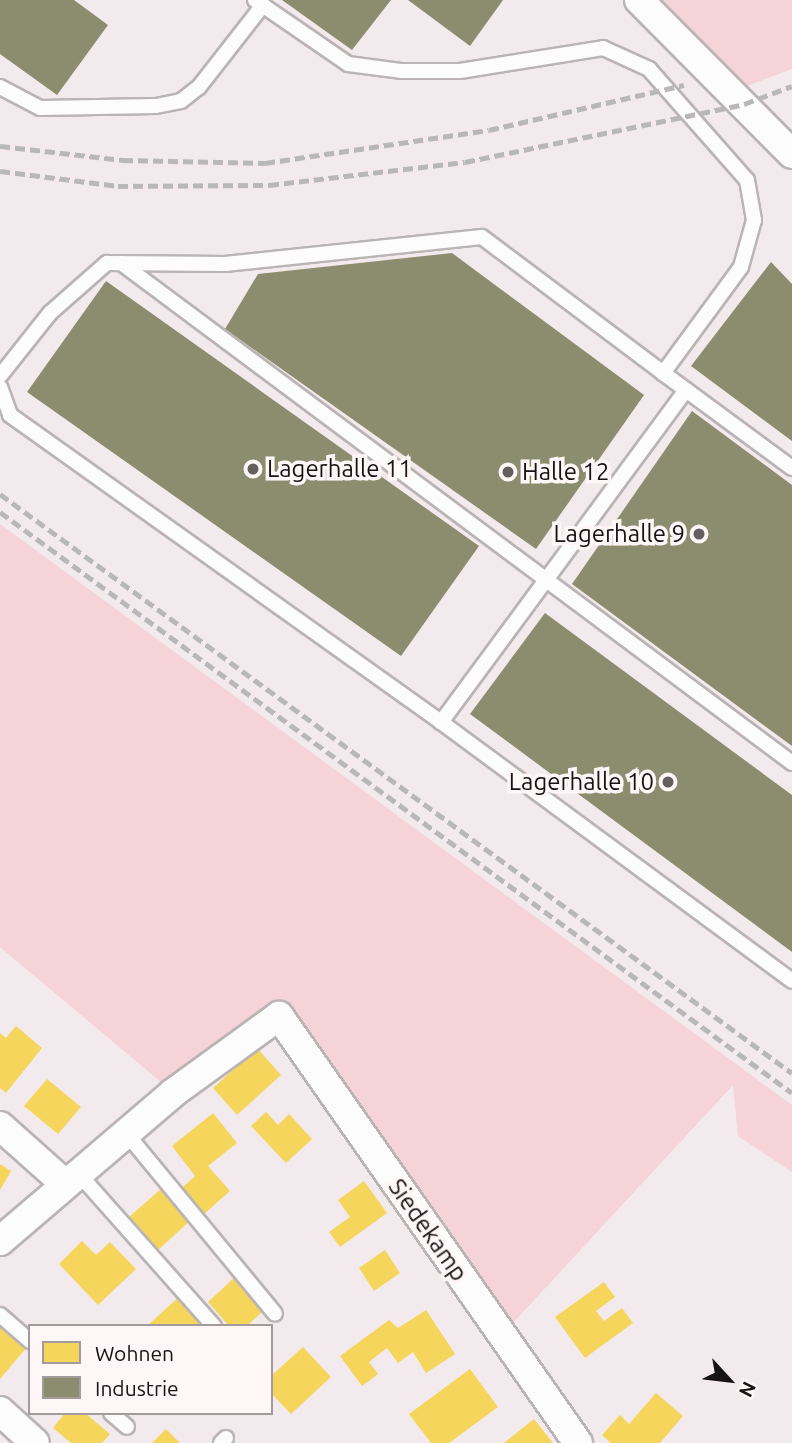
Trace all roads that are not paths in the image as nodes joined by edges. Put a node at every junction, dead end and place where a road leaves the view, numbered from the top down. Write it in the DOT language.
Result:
graph roads {
  1 [pos="639,0"];
  2 [pos="259,3"];
  3 [pos="0,87"];
  4 [pos="792,154"];
  5 [pos="121,263"];
  6 [pos="663,373"];
  7 [pos="0,376"];
  8 [pos="0,387"];
  9 [pos="686,390"];
  10 [pos="792,468"];
  11 [pos="546,579"];
  12 [pos="441,722"];
  13 [pos="792,763"];
  14 [pos="792,981"];
  15 [pos="0,1126"];
  16 [pos="125,1133"];
  17 [pos="72,1179"];
  18 [pos="0,1241"];
  19 [pos="275,1314"];
  20 [pos="0,1315"];
  21 [pos="212,1324"];
  22 [pos="28,1339"];
  23 [pos="0,1411"];
  24 [pos="113,1415"];
  25 [pos="127,1427"];
  26 [pos="35,1443"];
  27 [pos="578,1443"];
  1 -- 4 [label="street"];
  2 -- 3 [label="lane"];
  2 -- 6 [label="lane"];
  5 -- 6 [label="lane"];
  5 -- 7 [label="lane"];
  5 -- 11 [label="lane"];
  6 -- 9 [label="lane"];
  8 -- 12 [label="lane"];
  9 -- 10 [label="lane"];
  9 -- 11 [label="lane"];
  11 -- 12 [label="lane"];
  11 -- 13 [label="lane"];
  12 -- 14 [label="lane"];
  15 -- 17 [label="street"];
  16 -- 17 [label="street"];
  16 -- 19 [label="lane"];
  16 -- 27 [label="street, Siedekamp"];
  17 -- 18 [label="street"];
  17 -- 21 [label="lane"];
  20 -- 22 [label="lane"];
  23 -- 26 [label="street"];
  24 -- 25 [label="lane"];
}
